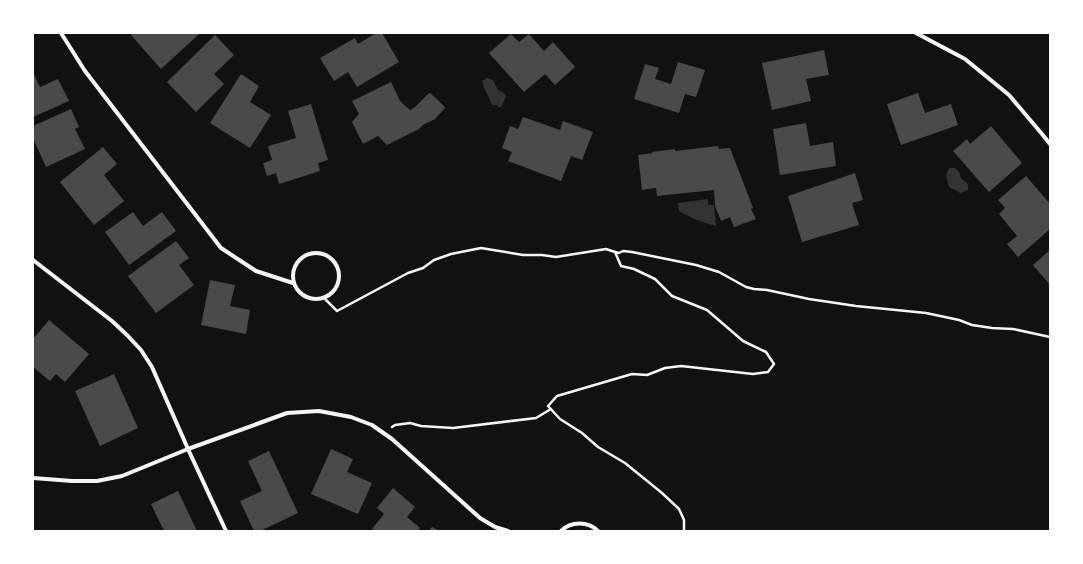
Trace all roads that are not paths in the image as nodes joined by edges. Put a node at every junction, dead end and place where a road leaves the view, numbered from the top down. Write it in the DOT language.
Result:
graph roads {
  1 [pos="61,33"];
  2 [pos="916,33"];
  3 [pos="1050,144"];
  4 [pos="33,260"];
  5 [pos="293,283"];
  6 [pos="188,449"];
  7 [pos="33,478"];
  8 [pos="226,531"];
  9 [pos="508,531"];
  10 [pos="560,531"];
  11 [pos="598,531"];
  1 -- 5 [label="street"];
  2 -- 3 [label="street"];
  4 -- 6 [label="street"];
  5 -- 5 [label="street"];
  6 -- 7 [label="street"];
  6 -- 8 [label="street"];
  6 -- 9 [label="street"];
  10 -- 11 [label="street"];
}
